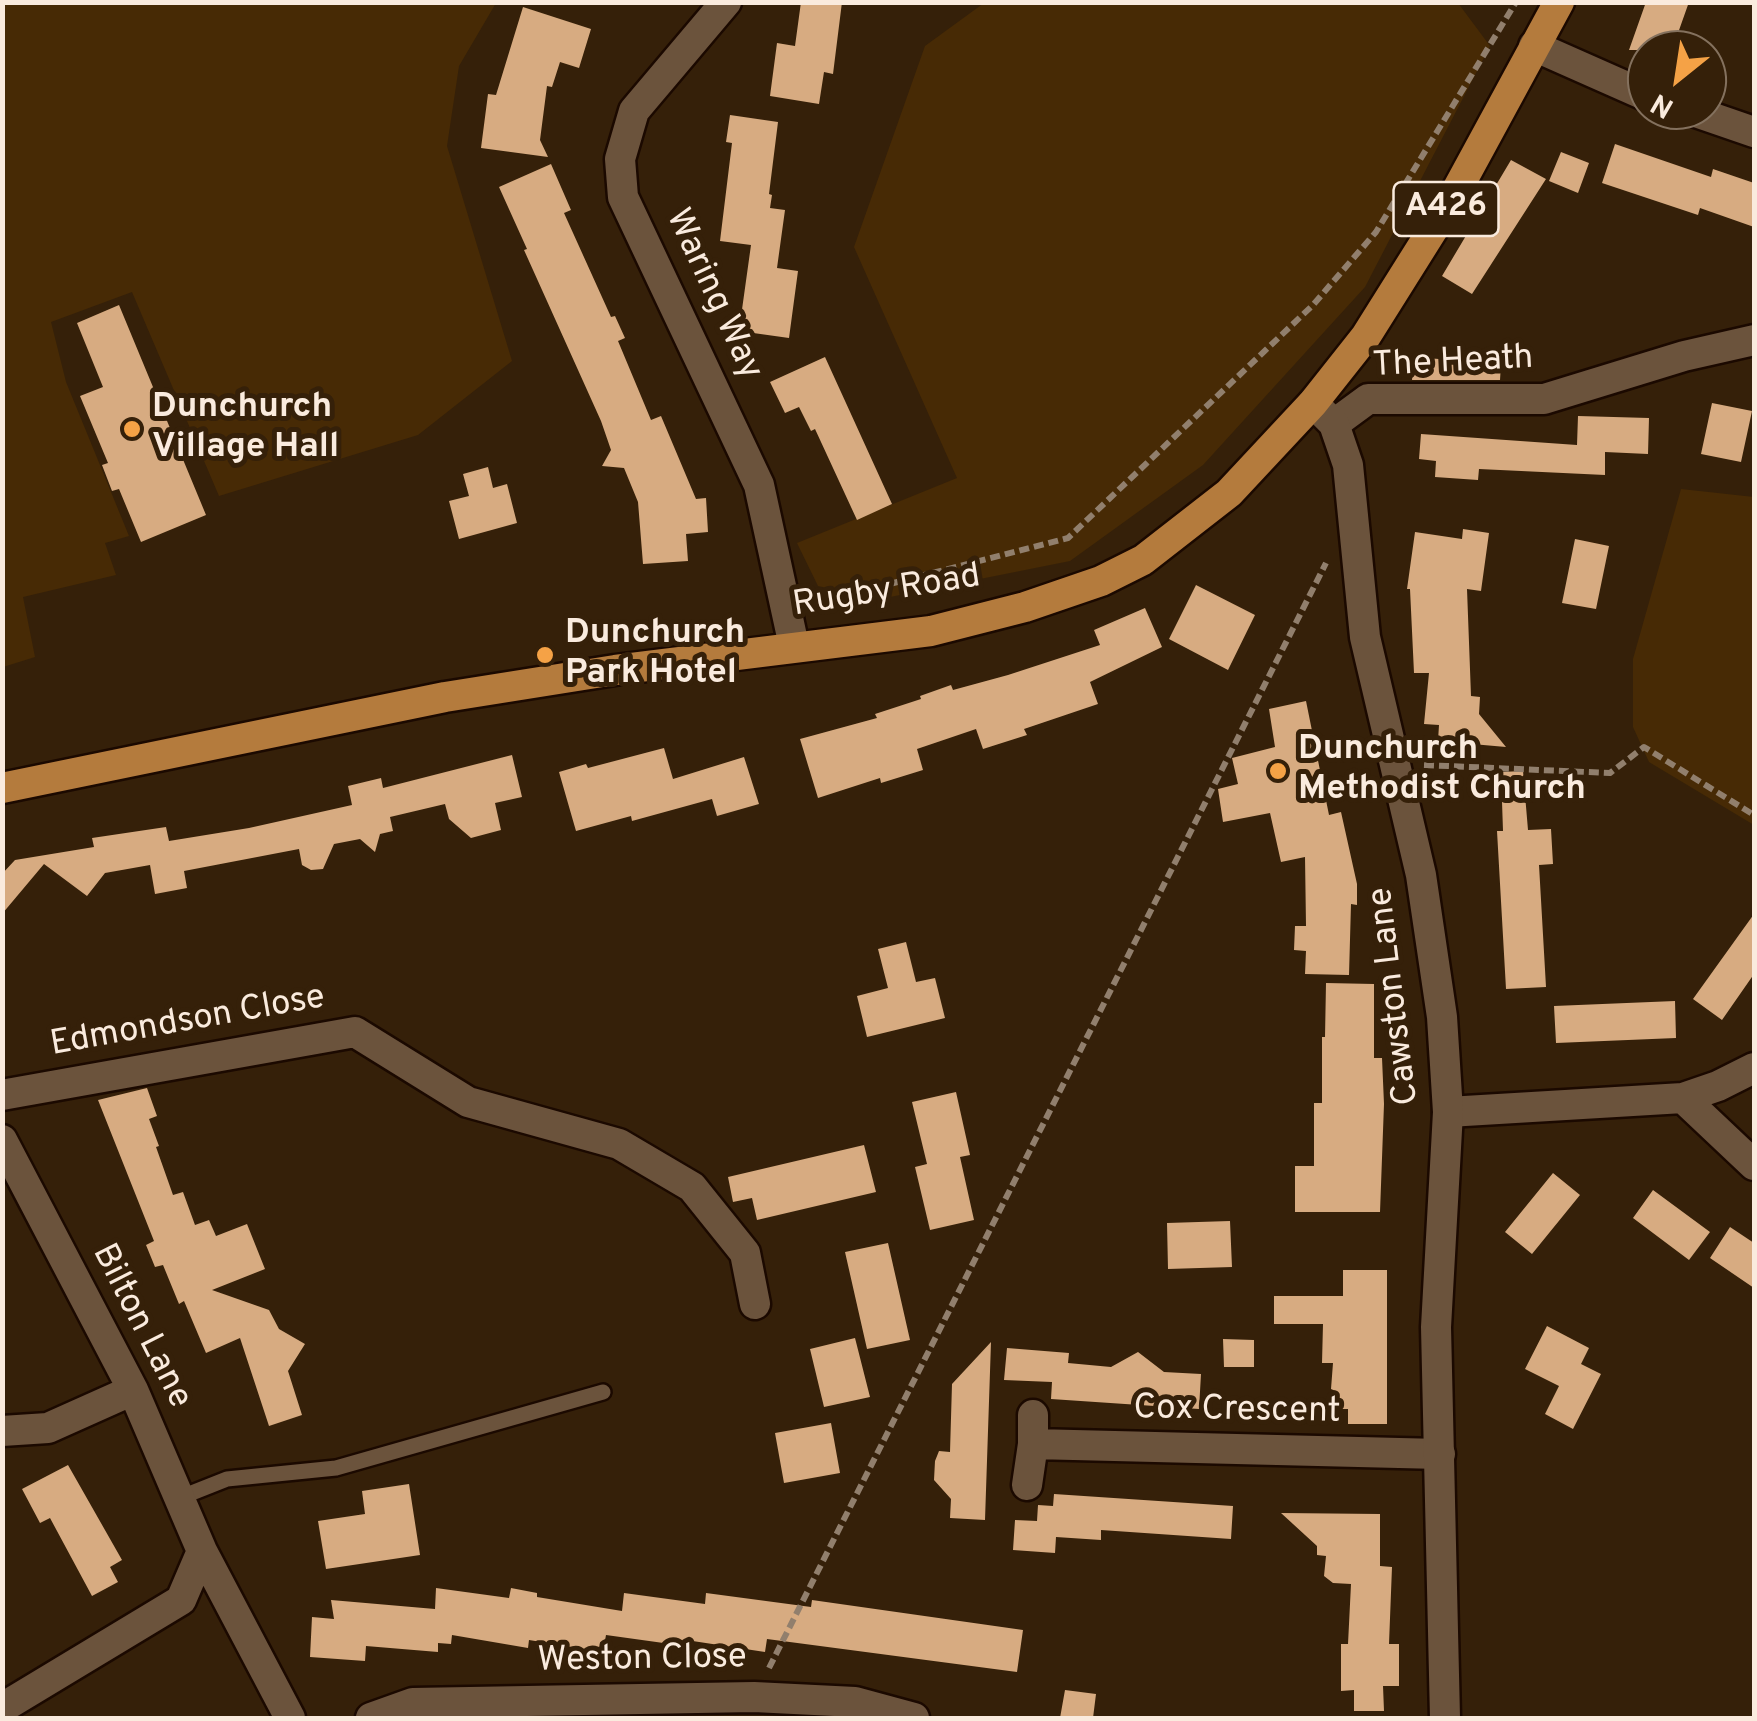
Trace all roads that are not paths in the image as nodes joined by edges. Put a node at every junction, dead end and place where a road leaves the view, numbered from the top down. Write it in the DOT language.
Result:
graph roads {
  1 [pos="726,2"];
  2 [pos="1559,2"];
  3 [pos="1534,46"];
  4 [pos="1627,87"];
  5 [pos="1727,123"];
  6 [pos="1754,132"];
  7 [pos="1754,340"];
  8 [pos="1323,413"];
  9 [pos="794,646"];
  10 [pos="2,788"];
  11 [pos="1754,1068"];
  12 [pos="2,1095"];
  13 [pos="1683,1098"];
  14 [pos="1448,1112"];
  15 [pos="2,1140"];
  16 [pos="1754,1165"];
  17 [pos="755,1304"];
  18 [pos="133,1390"];
  19 [pos="603,1392"];
  20 [pos="2,1431"];
  21 [pos="1440,1454"];
  22 [pos="1027,1485"];
  23 [pos="179,1498"];
  24 [pos="202,1551"];
  25 [pos="2,1708"];
  26 [pos="290,1718"];
  27 [pos="371,1718"];
  28 [pos="914,1718"];
  29 [pos="1446,1718"];
  1 -- 9 [label="street, Waring Way"];
  2 -- 3 [label="main road, Rugby Road / A426"];
  3 -- 4 [label="street"];
  3 -- 8 [label="main road, Rugby Road / A426"];
  5 -- 6 [label="street"];
  7 -- 8 [label="street, The Heath"];
  8 -- 9 [label="main road, Rugby Road / A426"];
  8 -- 14 [label="street, Cawston Lane"];
  9 -- 10 [label="main road, Rugby Road / A426"];
  11 -- 13 [label="street"];
  12 -- 17 [label="street, Edmondson Close"];
  13 -- 14 [label="street"];
  13 -- 16 [label="street"];
  14 -- 21 [label="street, Cawston Lane"];
  15 -- 18 [label="street, Bilton Lane"];
  18 -- 20 [label="street"];
  18 -- 23 [label="street, Bilton Lane"];
  19 -- 23 [label="lane"];
  21 -- 22 [label="street, Cox Crescent"];
  21 -- 29 [label="street, Cawston Lane"];
  23 -- 24 [label="street, Bilton Lane"];
  24 -- 25 [label="street"];
  24 -- 26 [label="street, Bilton Lane"];
  27 -- 28 [label="street, Weston Close"];
}
